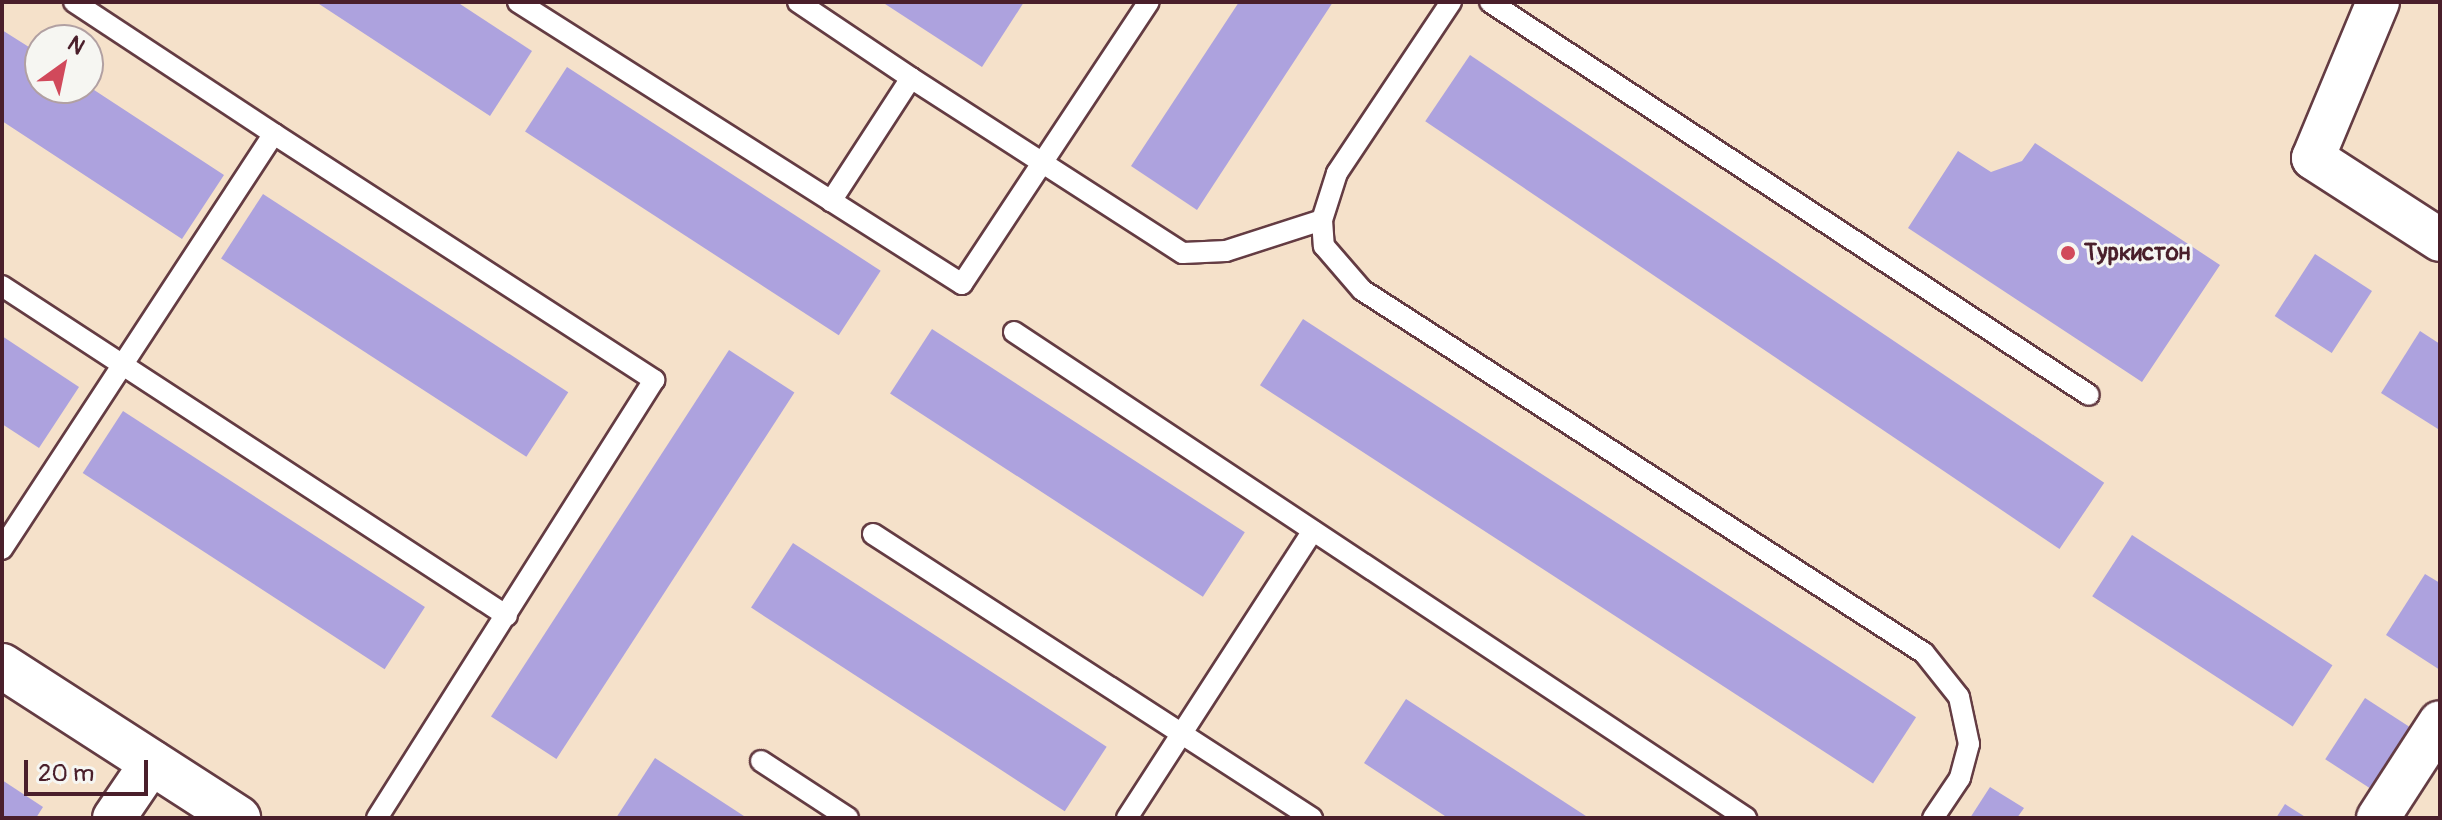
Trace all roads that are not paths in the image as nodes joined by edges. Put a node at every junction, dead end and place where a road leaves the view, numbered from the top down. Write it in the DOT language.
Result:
graph roads {
  1 [pos="74,2"];
  2 [pos="518,2"];
  3 [pos="798,2"];
  4 [pos="1149,2"];
  5 [pos="1451,2"];
  6 [pos="1490,2"];
  7 [pos="2378,2"];
  8 [pos="911,78"];
  9 [pos="274,134"];
  10 [pos="1039,161"];
  11 [pos="831,201"];
  12 [pos="1322,220"];
  13 [pos="2440,240"];
  14 [pos="2,286"];
  15 [pos="1014,332"];
  16 [pos="125,365"];
  17 [pos="2089,395"];
  18 [pos="1313,531"];
  19 [pos="873,534"];
  20 [pos="2,549"];
  21 [pos="507,616"];
  22 [pos="2,666"];
  23 [pos="2440,722"];
  24 [pos="1182,731"];
  25 [pos="761,761"];
  26 [pos="152,762"];
  27 [pos="114,818"];
  28 [pos="238,818"];
  29 [pos="377,818"];
  30 [pos="848,818"];
  31 [pos="1127,818"];
  32 [pos="1312,818"];
  33 [pos="1746,818"];
  34 [pos="1933,818"];
  35 [pos="2378,818"];
  1 -- 9 [label="lane"];
  2 -- 11 [label="lane"];
  3 -- 8 [label="lane"];
  4 -- 10 [label="lane"];
  5 -- 12 [label="lane"];
  6 -- 17 [label="lane"];
  7 -- 13 [label="street"];
  8 -- 10 [label="lane"];
  8 -- 11 [label="lane"];
  9 -- 16 [label="lane"];
  9 -- 21 [label="lane"];
  10 -- 11 [label="lane"];
  10 -- 12 [label="lane"];
  12 -- 34 [label="lane"];
  14 -- 16 [label="lane"];
  15 -- 18 [label="lane"];
  16 -- 20 [label="lane"];
  16 -- 21 [label="lane"];
  18 -- 24 [label="lane"];
  18 -- 33 [label="lane"];
  19 -- 24 [label="lane"];
  21 -- 29 [label="lane"];
  22 -- 26 [label="street"];
  23 -- 35 [label="street"];
  24 -- 31 [label="lane"];
  24 -- 32 [label="lane"];
  25 -- 30 [label="lane"];
  26 -- 27 [label="street"];
  26 -- 28 [label="street"];
}
